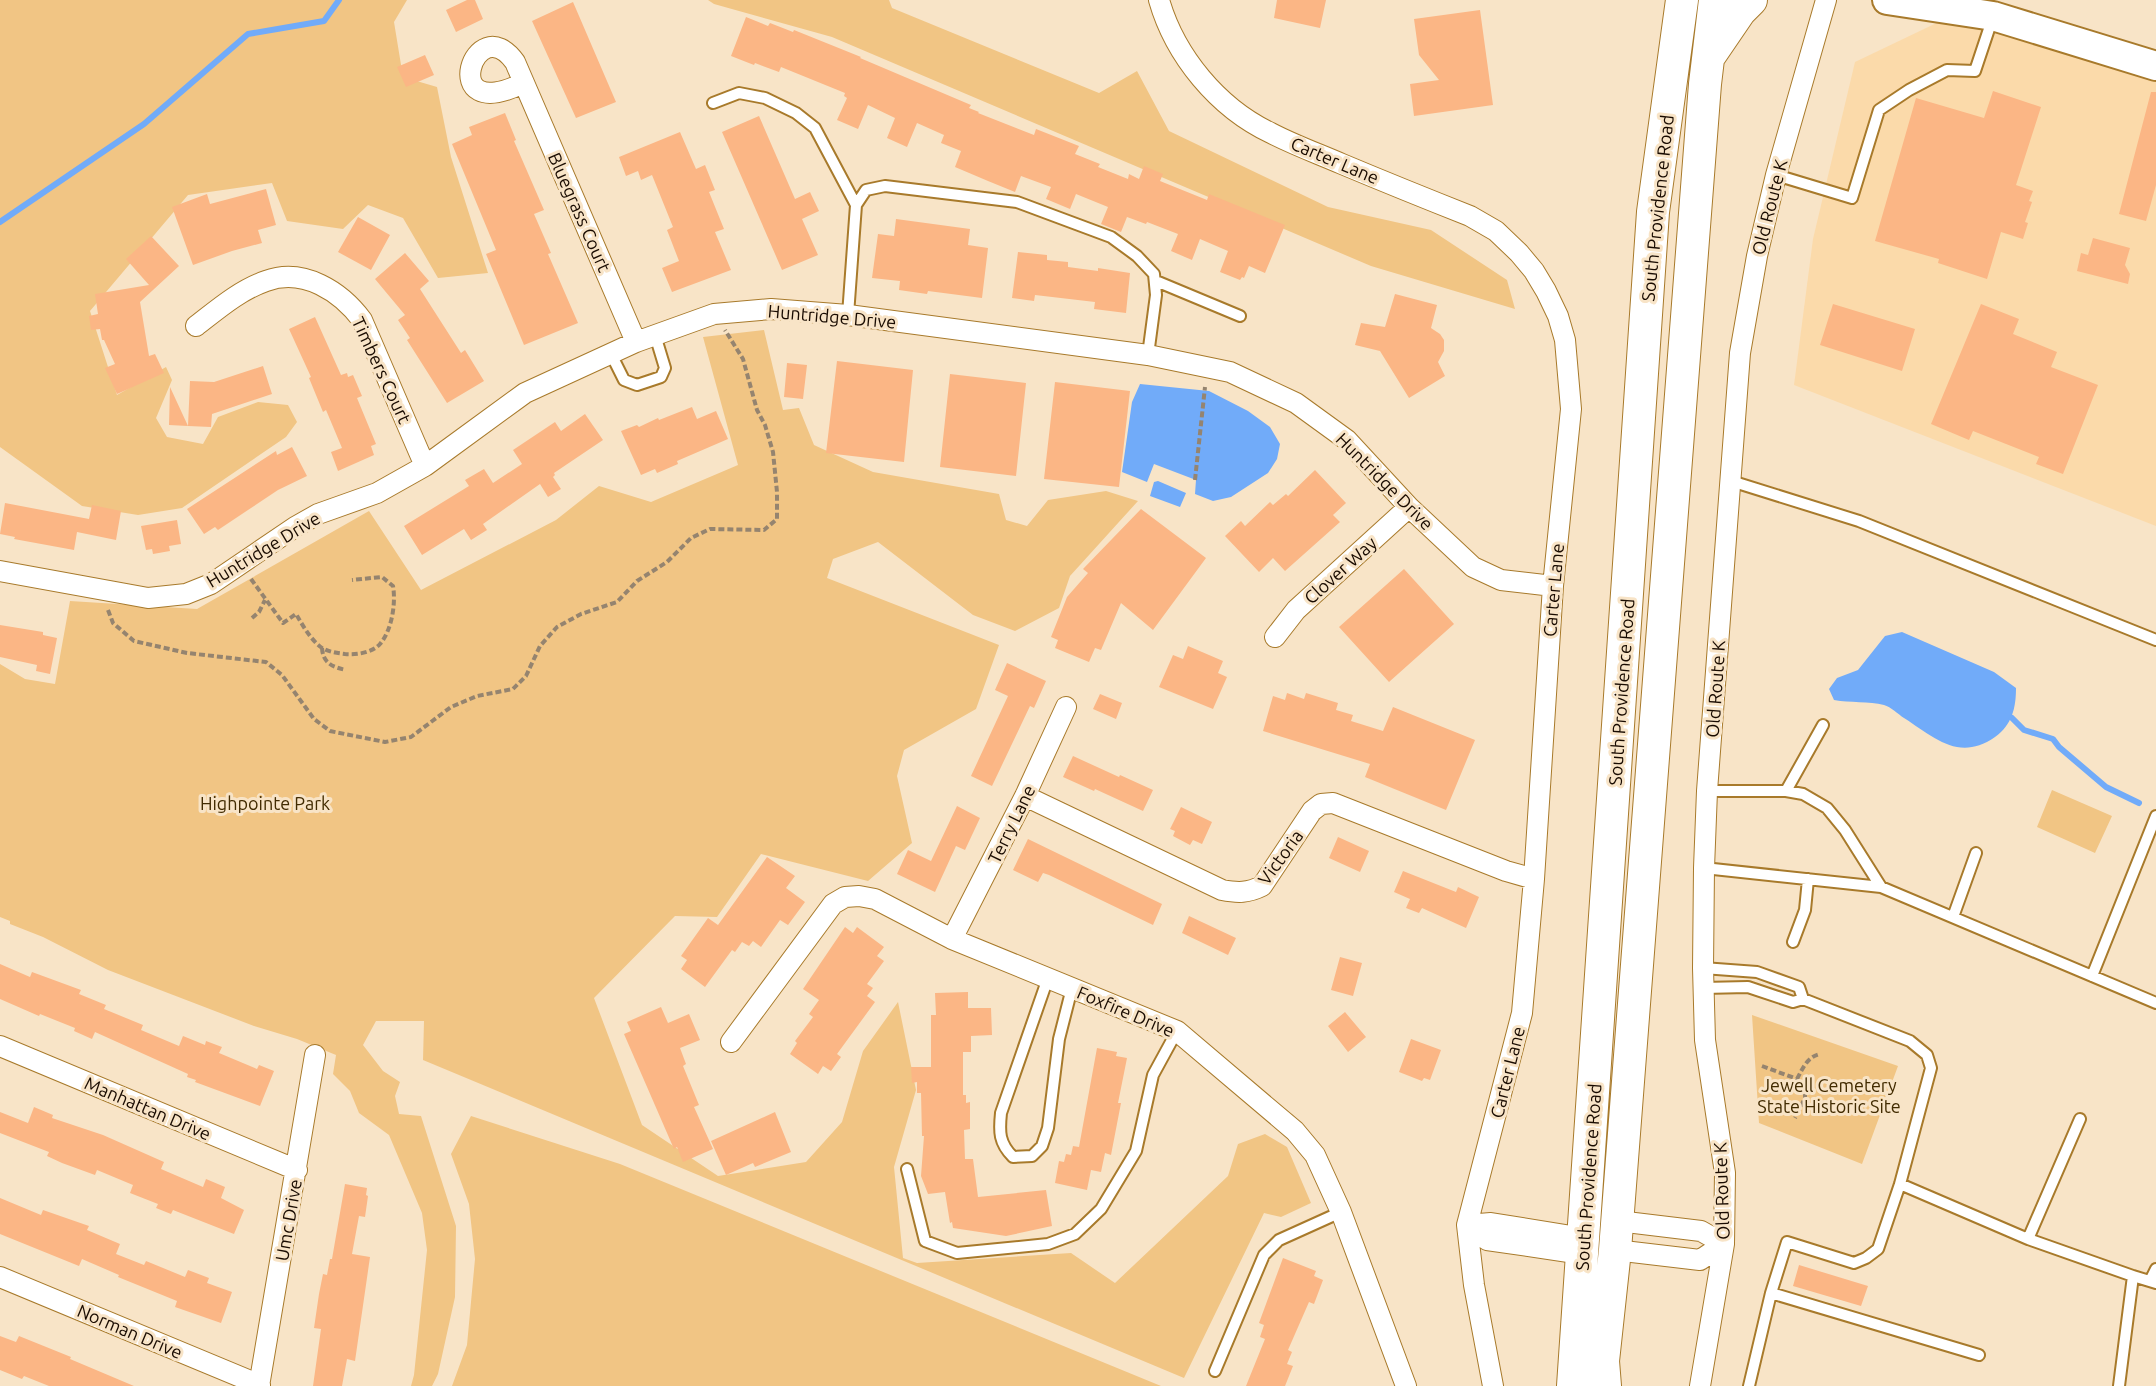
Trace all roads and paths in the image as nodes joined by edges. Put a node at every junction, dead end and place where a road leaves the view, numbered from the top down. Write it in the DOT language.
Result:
graph roads {
  1 [pos="1159,0"];
  2 [pos="1670,0"];
  3 [pos="1682,0"];
  4 [pos="1715,0"];
  5 [pos="1751,0"];
  6 [pos="1826,0"];
  7 [pos="1887,0"];
  8 [pos="1966,0"];
  9 [pos="1994,16"];
  10 [pos="1674,48"];
  11 [pos="1708,58"];
  12 [pos="2156,66"];
  13 [pos="523,83"];
  14 [pos="713,103"];
  15 [pos="1776,175"];
  16 [pos="856,205"];
  17 [pos="1156,281"];
  18 [pos="714,314"];
  19 [pos="848,315"];
  20 [pos="1240,316"];
  21 [pos="196,326"];
  22 [pos="655,335"];
  23 [pos="636,342"];
  24 [pos="611,354"];
  25 [pos="1148,355"];
  26 [pos="1205,388"];
  27 [pos="425,466"];
  28 [pos="1195,480"];
  29 [pos="1731,481"];
  30 [pos="1409,507"];
  31 [pos="241,564"];
  32 [pos="0,572"];
  33 [pos="352,580"];
  34 [pos="1553,586"];
  35 [pos="99,590"];
  36 [pos="266,599"];
  37 [pos="252,618"];
  38 [pos="1275,637"];
  39 [pos="2156,640"];
  40 [pos="322,648"];
  41 [pos="346,670"];
  42 [pos="1066,707"];
  43 [pos="1823,725"];
  44 [pos="1707,791"];
  45 [pos="1786,791"];
  46 [pos="1025,796"];
  47 [pos="2156,816"];
  48 [pos="2152,841"];
  49 [pos="1976,854"];
  50 [pos="1704,868"];
  51 [pos="1534,879"];
  52 [pos="1808,879"];
  53 [pos="1881,887"];
  54 [pos="1953,917"];
  55 [pos="952,939"];
  56 [pos="1793,942"];
  57 [pos="1702,968"];
  58 [pos="2092,975"];
  59 [pos="1048,978"];
  60 [pos="1072,988"];
  61 [pos="1703,988"];
  62 [pos="1803,999"];
  63 [pos="2156,1003"];
  64 [pos="1177,1031"];
  65 [pos="731,1042"];
  66 [pos="0,1046"];
  67 [pos="315,1054"];
  68 [pos="1820,1054"];
  69 [pos="1762,1066"];
  70 [pos="1797,1079"];
  71 [pos="1795,1118"];
  72 [pos="2080,1119"];
  73 [pos="1592,1120"];
  74 [pos="907,1169"];
  75 [pos="297,1170"];
  76 [pos="1900,1184"];
  77 [pos="1341,1212"];
  78 [pos="1467,1226"];
  79 [pos="1617,1236"];
  80 [pos="2028,1239"];
  81 [pos="1724,1244"];
  82 [pos="1583,1246"];
  83 [pos="2156,1269"];
  84 [pos="2133,1276"];
  85 [pos="0,1277"];
  86 [pos="2153,1282"];
  87 [pos="1771,1293"];
  88 [pos="1979,1355"];
  89 [pos="1215,1371"];
  90 [pos="1604,1374"];
  91 [pos="260,1385"];
  92 [pos="1406,1386"];
  93 [pos="1493,1386"];
  94 [pos="1573,1386"];
  95 [pos="1700,1386"];
  96 [pos="1749,1386"];
  97 [pos="2119,1386"];
  1 -- 34 [label="street, Carter Lane"];
  2 -- 10 [label="main road"];
  3 -- 10 [label="main road, South Providence Road"];
  4 -- 11 [label="main road, South Providence Road"];
  5 -- 11 [label="main road"];
  6 -- 15 [label="street, Old Route K"];
  7 -- 9 [label="street"];
  8 -- 9 [label="street"];
  9 -- 12 [label="street"];
  9 -- 15 [label="lane"];
  10 -- 73 [label="main road, South Providence Road"];
  11 -- 79 [label="main road, South Providence Road"];
  13 -- 23 [label="street, Bluegrass Court"];
  14 -- 16 [label="lane"];
  15 -- 29 [label="street, Old Route K"];
  16 -- 17 [label="lane"];
  16 -- 19 [label="lane"];
  17 -- 20 [label="lane"];
  17 -- 25 [label="lane"];
  18 -- 19 [label="street, Huntridge Drive"];
  18 -- 22 [label="street, Huntridge Drive"];
  18 -- 35 [label="path"];
  19 -- 25 [label="street, Huntridge Drive"];
  21 -- 27 [label="street, Timbers Court"];
  22 -- 23 [label="street, Huntridge Drive"];
  22 -- 24 [label="lane"];
  23 -- 24 [label="street, Huntridge Drive"];
  24 -- 27 [label="street, Huntridge Drive"];
  25 -- 30 [label="street, Huntridge Drive"];
  26 -- 28 [label="path"];
  27 -- 31 [label="street, Huntridge Drive"];
  29 -- 39 [label="lane"];
  29 -- 44 [label="street, Old Route K"];
  30 -- 34 [label="street, Huntridge Drive"];
  30 -- 38 [label="street, Clover Way"];
  31 -- 35 [label="street, Huntridge Drive"];
  31 -- 36 [label="path"];
  32 -- 35 [label="street, Huntridge Drive"];
  33 -- 40 [label="path"];
  34 -- 51 [label="street, Carter Lane"];
  36 -- 37 [label="path"];
  36 -- 40 [label="path"];
  40 -- 41 [label="path"];
  42 -- 46 [label="street, Terry Lane"];
  43 -- 45 [label="lane"];
  44 -- 45 [label="lane"];
  44 -- 50 [label="street, Old Route K"];
  45 -- 53 [label="lane"];
  46 -- 51 [label="street, Victoria"];
  46 -- 55 [label="street, Terry Lane"];
  47 -- 48 [label="lane"];
  48 -- 58 [label="lane"];
  49 -- 54 [label="lane"];
  50 -- 52 [label="lane"];
  50 -- 57 [label="street, Old Route K"];
  51 -- 78 [label="street, Carter Lane"];
  52 -- 53 [label="lane"];
  52 -- 56 [label="lane"];
  53 -- 54 [label="lane"];
  54 -- 58 [label="lane"];
  55 -- 59 [label="street, Foxfire Drive"];
  55 -- 65 [label="street, Foxfire Drive"];
  57 -- 61 [label="street, Old Route K"];
  57 -- 62 [label="lane"];
  58 -- 63 [label="lane"];
  59 -- 60 [label="street, Foxfire Drive"];
  59 -- 60 [label="lane"];
  60 -- 64 [label="street, Foxfire Drive"];
  61 -- 62 [label="lane"];
  61 -- 81 [label="street, Old Route K"];
  62 -- 76 [label="lane"];
  64 -- 74 [label="lane"];
  64 -- 77 [label="street, Foxfire Drive"];
  66 -- 75 [label="street, Manhattan Drive"];
  67 -- 75 [label="street, Umc Drive"];
  68 -- 70 [label="path"];
  69 -- 70 [label="path"];
  70 -- 71 [label="path"];
  72 -- 80 [label="lane"];
  73 -- 79 [label="main road"];
  73 -- 82 [label="main road, South Providence Road"];
  75 -- 91 [label="street, Umc Drive"];
  76 -- 80 [label="lane"];
  76 -- 87 [label="lane"];
  77 -- 89 [label="lane"];
  77 -- 92 [label="street, Foxfire Drive"];
  78 -- 82 [label="street"];
  78 -- 93 [label="street, Carter Lane"];
  79 -- 81 [label="street"];
  79 -- 81 [label="street"];
  79 -- 90 [label="main road, South Providence Road"];
  80 -- 84 [label="lane"];
  81 -- 95 [label="street, Old Route K"];
  82 -- 90 [label="main road"];
  82 -- 94 [label="main road, South Providence Road"];
  83 -- 86 [label="lane"];
  84 -- 86 [label="lane"];
  84 -- 97 [label="lane"];
  85 -- 91 [label="street, Norman Drive"];
  87 -- 88 [label="lane"];
  87 -- 96 [label="lane"];
}
